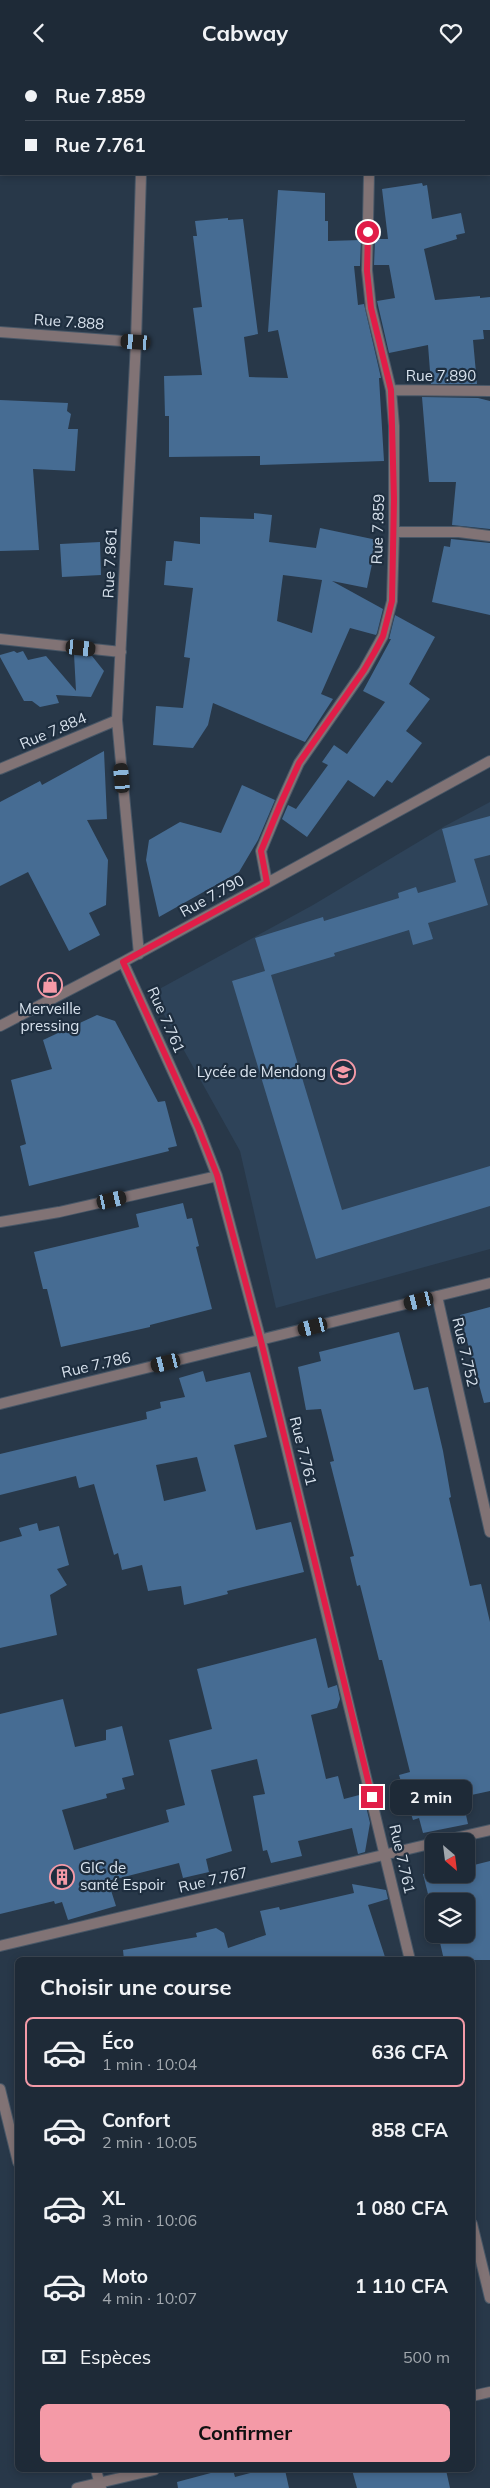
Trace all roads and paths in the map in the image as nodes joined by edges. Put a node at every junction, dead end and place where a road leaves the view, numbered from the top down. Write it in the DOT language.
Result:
graph roads {
  1 [pos="141,175"];
  2 [pos="369,175"];
  3 [pos="0,332"];
  4 [pos="136,342"];
  5 [pos="391,390"];
  6 [pos="490,391"];
  7 [pos="394,533"];
  8 [pos="490,536"];
  9 [pos="0,639"];
  10 [pos="121,652"];
  11 [pos="117,720"];
  12 [pos="490,761"];
  13 [pos="0,769"];
  14 [pos="267,883"];
  15 [pos="138,954"];
  16 [pos="123,962"];
  17 [pos="0,1026"];
  18 [pos="217,1175"];
  19 [pos="0,1222"];
  20 [pos="490,1283"];
  21 [pos="437,1296"];
  22 [pos="261,1341"];
  23 [pos="0,1404"];
  24 [pos="490,1532"];
  25 [pos="490,1830"];
  26 [pos="475,1833"];
  27 [pos="425,1845"];
  28 [pos="386,1855"];
  29 [pos="0,1946"];
  30 [pos="409,1957"];
  31 [pos="0,2089"];
  32 [pos="15,2150"];
  33 [pos="475,2236"];
  34 [pos="490,2298"];
  35 [pos="490,2392"];
  36 [pos="475,2395"];
  37 [pos="97,2472"];
  38 [pos="147,2472"];
  39 [pos="100,2485"];
  40 [pos="77,2488"];
  1 -- 4 [label="street, Rue 7.861"];
  2 -- 5 [label="street, Rue 7.859"];
  3 -- 4 [label="street, Rue 7.888"];
  4 -- 10 [label="street, Rue 7.861"];
  5 -- 6 [label="street, Rue 7.890"];
  5 -- 7 [label="street, Rue 7.859"];
  7 -- 8 [label="street"];
  7 -- 14 [label="street, Rue 7.859"];
  9 -- 10 [label="street"];
  10 -- 11 [label="street, Rue 7.861"];
  11 -- 13 [label="street, Rue 7.884"];
  11 -- 15 [label="street, Rue 7.861"];
  12 -- 14 [label="street, Rue 7.790"];
  14 -- 15 [label="street, Rue 7.790"];
  15 -- 16 [label="street, Rue 7.790"];
  16 -- 17 [label="street, Rue 7.790"];
  16 -- 18 [label="street, Rue 7.761"];
  18 -- 19 [label="street"];
  18 -- 22 [label="street, Rue 7.761"];
  20 -- 21 [label="street, Rue 7.786"];
  21 -- 22 [label="street, Rue 7.786"];
  21 -- 24 [label="street, Rue 7.752"];
  22 -- 23 [label="street, Rue 7.786"];
  22 -- 28 [label="street, Rue 7.761"];
  25 -- 26 [label="street"];
  27 -- 28 [label="street, Rue 7.767"];
  28 -- 29 [label="street, Rue 7.767"];
  28 -- 30 [label="street, Rue 7.761"];
  31 -- 32 [label="street"];
  33 -- 34 [label="street"];
  35 -- 36 [label="street"];
  37 -- 39 [label="street"];
  38 -- 39 [label="street"];
  39 -- 40 [label="street"];
}
